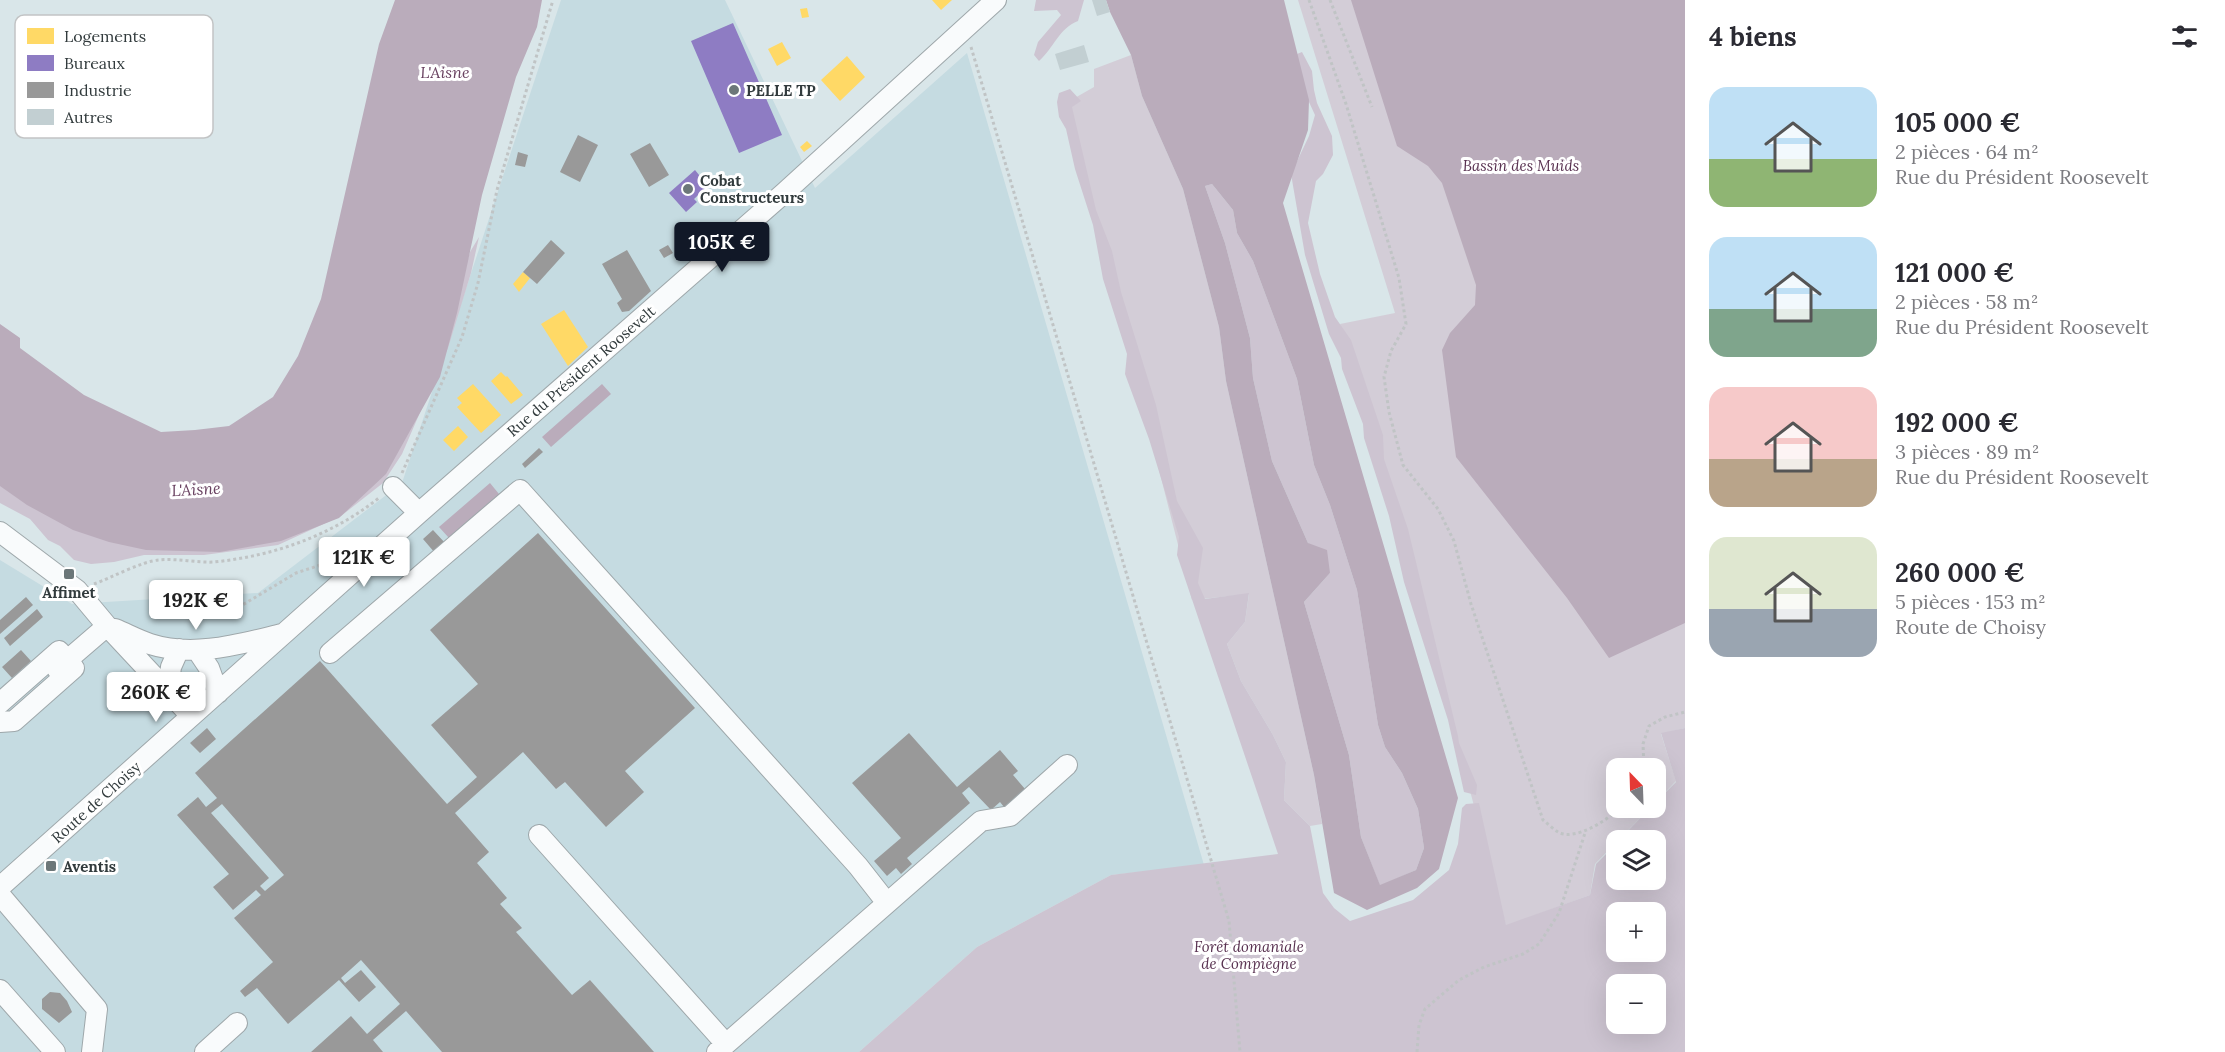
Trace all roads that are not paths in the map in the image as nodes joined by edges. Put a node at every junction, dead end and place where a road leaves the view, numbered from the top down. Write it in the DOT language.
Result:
graph roads {
  1 [pos="996,0"];
  2 [pos="393,487"];
  3 [pos="419,513"];
  4 [pos="0,532"];
  5 [pos="108,626"];
  6 [pos="284,634"];
  7 [pos="188,650"];
  8 [pos="330,653"];
  9 [pos="67,660"];
  10 [pos="168,690"];
  11 [pos="218,693"];
  12 [pos="0,703"];
  13 [pos="191,716"];
  14 [pos="0,717"];
  15 [pos="0,722"];
  16 [pos="1067,765"];
  17 [pos="539,835"];
  18 [pos="0,887"];
  19 [pos="0,895"];
  20 [pos="887,903"];
  21 [pos="0,990"];
  22 [pos="237,1023"];
  23 [pos="722,1048"];
  24 [pos="55,1052"];
  25 [pos="92,1052"];
  26 [pos="205,1052"];
  1 -- 3 [label="street, Rue du Président Roosevelt"];
  2 -- 3 [label="street"];
  3 -- 6 [label="street, Rue du Président Roosevelt"];
  4 -- 5 [label="street"];
  5 -- 7 [label="street"];
  5 -- 9 [label="street"];
  5 -- 10 [label="street"];
  6 -- 7 [label="street"];
  6 -- 11 [label="street, Rue du Président Roosevelt"];
  7 -- 10 [label="street"];
  7 -- 11 [label="street"];
  8 -- 20 [label="street"];
  9 -- 12 [label="street"];
  9 -- 14 [label="street"];
  9 -- 15 [label="street"];
  10 -- 13 [label="street"];
  11 -- 13 [label="street, Rue du Président Roosevelt"];
  13 -- 18 [label="street, Route de Choisy"];
  16 -- 20 [label="street"];
  17 -- 23 [label="street"];
  19 -- 25 [label="street"];
  20 -- 23 [label="street"];
  21 -- 24 [label="street"];
  22 -- 26 [label="street"];
}
